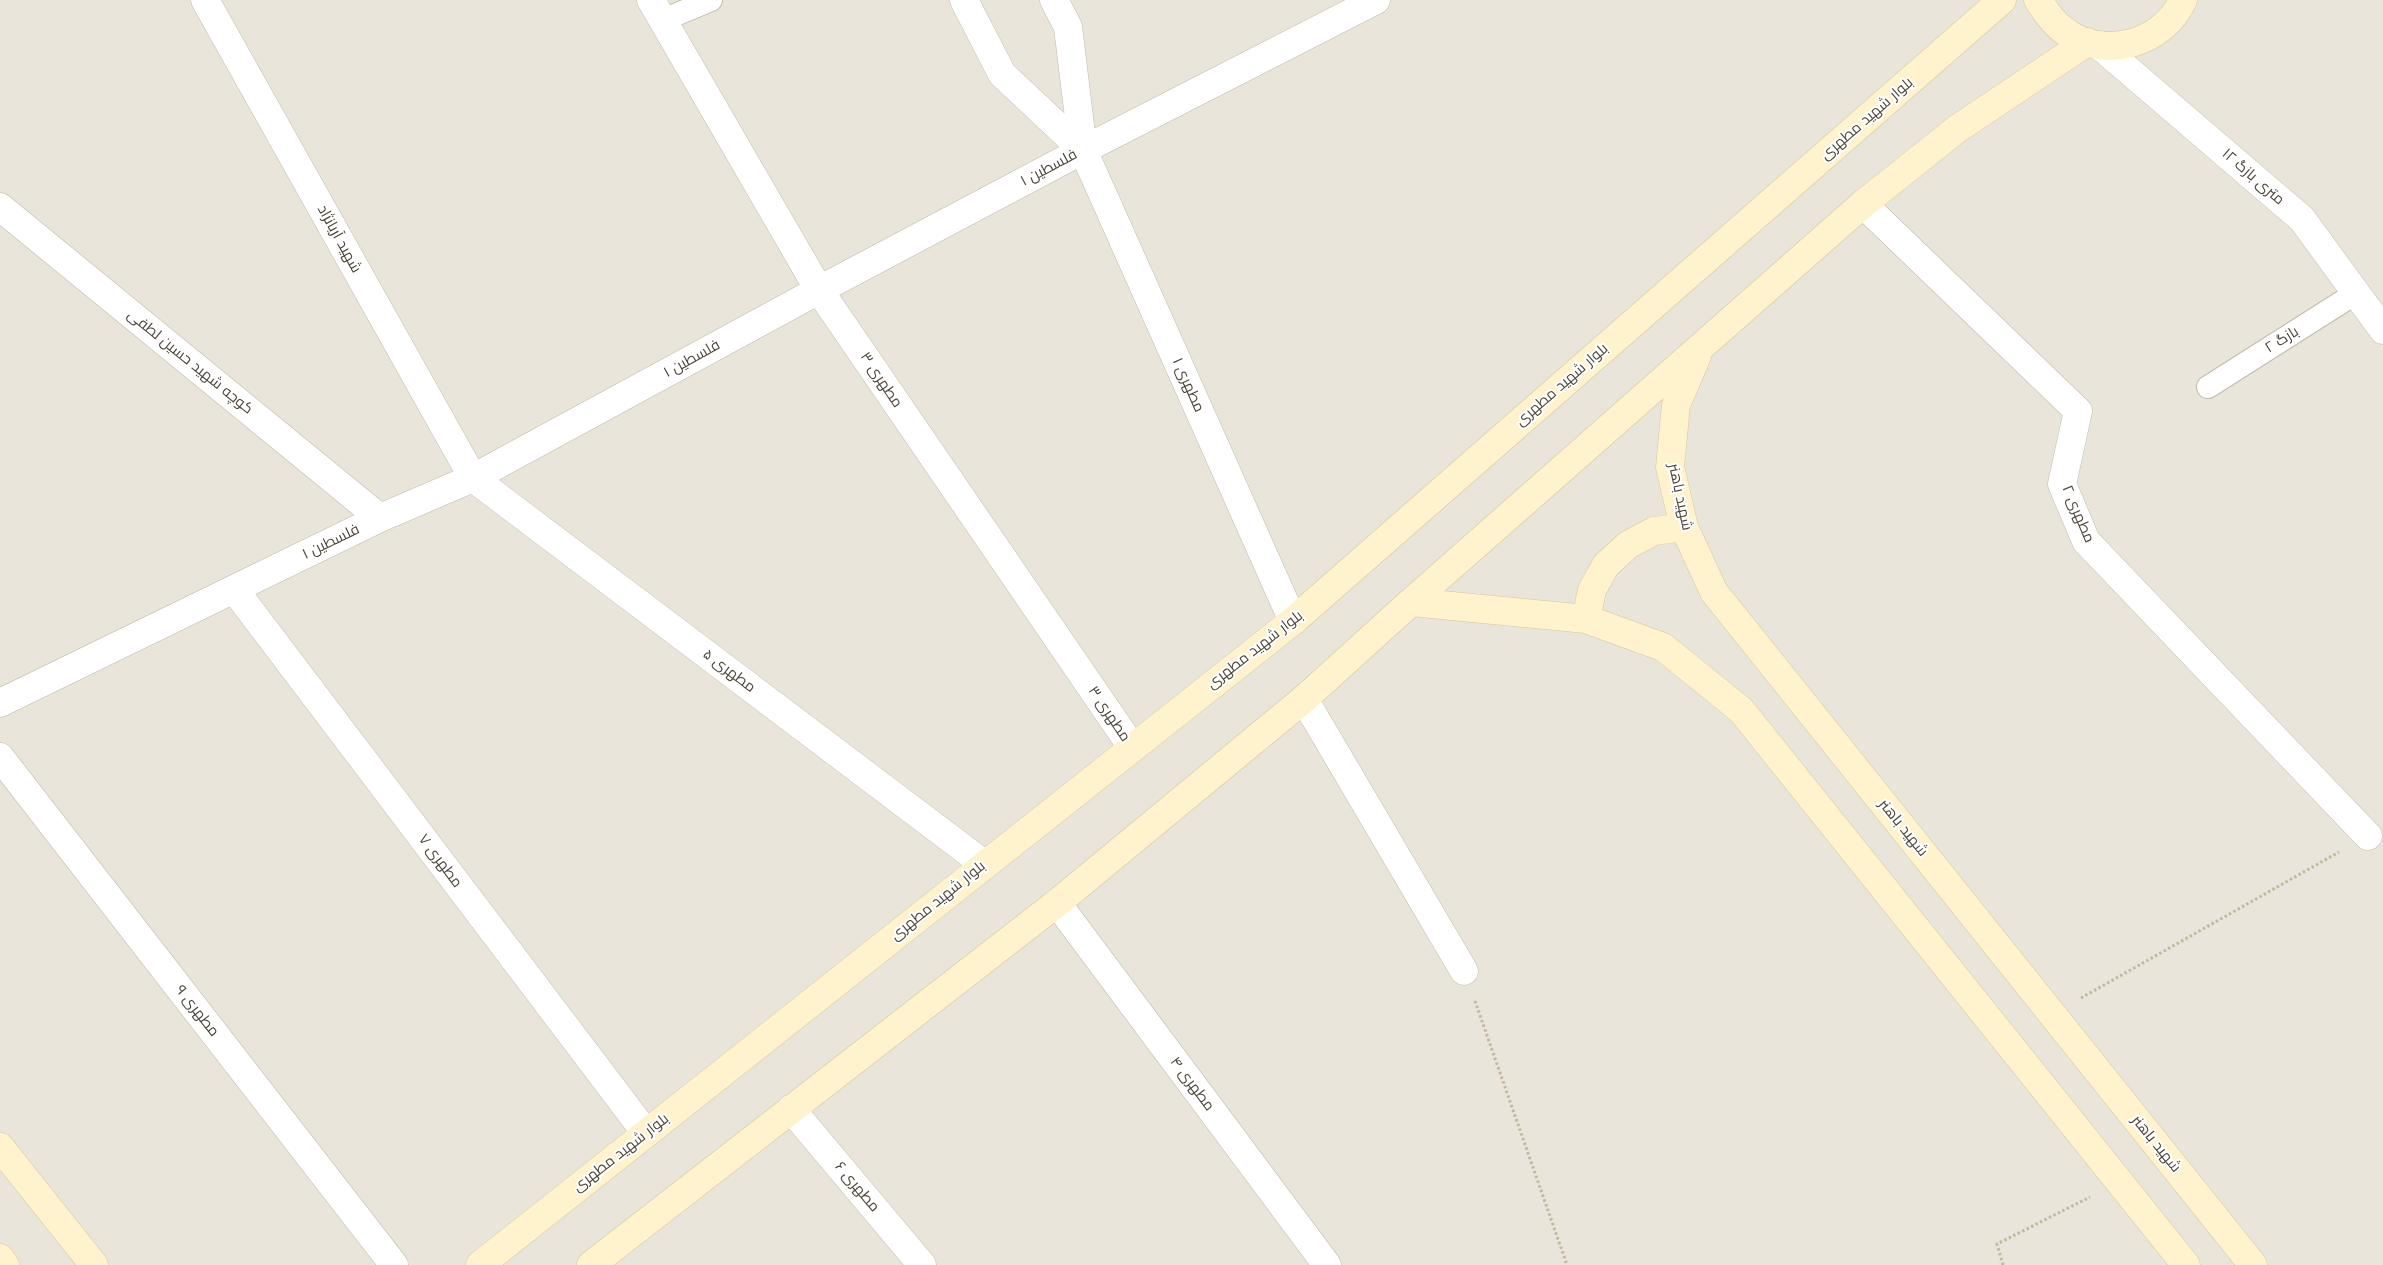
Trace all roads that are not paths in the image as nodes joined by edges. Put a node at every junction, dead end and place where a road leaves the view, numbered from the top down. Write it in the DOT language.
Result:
graph roads {
  1 [pos="205,0"];
  2 [pos="711,0"];
  3 [pos="964,0"];
  4 [pos="1054,0"];
  5 [pos="1376,0"];
  6 [pos="2002,0"];
  7 [pos="2038,0"];
  8 [pos="2183,0"];
  9 [pos="657,10"];
  10 [pos="2093,44"];
  11 [pos="1083,150"];
  12 [pos="1863,204"];
  13 [pos="0,206"];
  14 [pos="819,290"];
  15 [pos="2356,293"];
  16 [pos="2383,330"];
  17 [pos="1700,348"];
  18 [pos="2208,387"];
  19 [pos="473,478"];
  20 [pos="380,518"];
  21 [pos="1684,527"];
  22 [pos="234,589"];
  23 [pos="1412,602"];
  24 [pos="1586,620"];
  25 [pos="1293,621"];
  26 [pos="1304,699"];
  27 [pos="0,703"];
  28 [pos="1132,747"];
  29 [pos="0,757"];
  30 [pos="2368,836"];
  31 [pos="984,864"];
  32 [pos="1057,903"];
  33 [pos="1464,971"];
  34 [pos="791,1109"];
  35 [pos="646,1133"];
  36 [pos="0,1147"];
  37 [pos="0,1258"];
  38 [pos="5,1265"];
  39 [pos="94,1265"];
  40 [pos="394,1265"];
  41 [pos="480,1265"];
  42 [pos="591,1265"];
  43 [pos="922,1265"];
  44 [pos="1328,1265"];
  45 [pos="2186,1265"];
  46 [pos="2252,1265"];
  1 -- 19 [label="street, شهید آریانژاد"];
  2 -- 9 [label="lane"];
  3 -- 11 [label="street, مطهری ۱"];
  4 -- 11 [label="street, مطهری ۱"];
  5 -- 11 [label="street, فلسطین ۱"];
  6 -- 25 [label="main road, بلوار شهید مطهری"];
  7 -- 10 [label="main road"];
  8 -- 10 [label="main road"];
  9 -- 14 [label="street, مطهری ۳"];
  10 -- 12 [label="main road"];
  10 -- 15 [label="street, ۱۲ متری بازگ"];
  11 -- 14 [label="street, فلسطین ۱"];
  11 -- 25 [label="street, مطهری ۱"];
  12 -- 17 [label="main road"];
  12 -- 30 [label="street, مطهری ۲"];
  13 -- 20 [label="street, کوچه شهید حسین لطفی"];
  14 -- 19 [label="street, فلسطین ۱"];
  14 -- 28 [label="street, مطهری ۳"];
  15 -- 16 [label="street, ۱۲ متری بازگ"];
  15 -- 18 [label="lane, بازگ ۲"];
  17 -- 21 [label="main road, شهید باهنر"];
  17 -- 23 [label="main road"];
  19 -- 20 [label="street, فلسطین ۱"];
  19 -- 31 [label="street, مطهری ۵"];
  20 -- 22 [label="street, فلسطین ۱"];
  21 -- 24 [label="main road"];
  21 -- 46 [label="main road, شهید باهنر"];
  22 -- 27 [label="street, فلسطین ۱"];
  22 -- 35 [label="street, مطهری ۷"];
  23 -- 24 [label="main road"];
  23 -- 26 [label="main road"];
  24 -- 45 [label="main road"];
  25 -- 28 [label="main road, بلوار شهید مطهری"];
  26 -- 32 [label="main road"];
  26 -- 33 [label="street"];
  28 -- 31 [label="main road, بلوار شهید مطهری"];
  29 -- 40 [label="street, مطهری ۹"];
  31 -- 35 [label="main road, بلوار شهید مطهری"];
  32 -- 34 [label="main road"];
  32 -- 44 [label="street, مطهری ۴"];
  34 -- 42 [label="main road"];
  34 -- 43 [label="street, مطهری ۶"];
  35 -- 41 [label="main road, بلوار شهید مطهری"];
  36 -- 39 [label="main road"];
  37 -- 38 [label="main road"];
}
